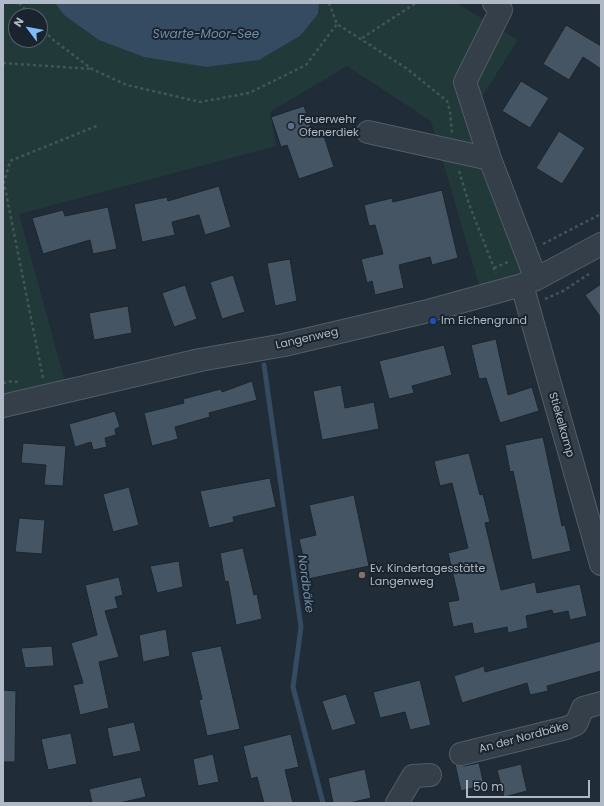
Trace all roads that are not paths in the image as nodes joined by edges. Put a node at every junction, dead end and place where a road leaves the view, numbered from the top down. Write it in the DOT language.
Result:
graph roads {
  1 [pos="494,3"];
  2 [pos="368,132"];
  3 [pos="490,159"];
  4 [pos="601,244"];
  5 [pos="529,282"];
  6 [pos="3,406"];
  7 [pos="601,564"];
  8 [pos="601,703"];
  9 [pos="461,754"];
  10 [pos="430,775"];
  11 [pos="397,803"];
  1 -- 3 [label="street, Stiekelkamp"];
  2 -- 3 [label="street"];
  3 -- 5 [label="street, Stiekelkamp"];
  4 -- 5 [label="street, Langenweg"];
  5 -- 6 [label="street, Langenweg"];
  5 -- 7 [label="street, Stiekelkamp"];
  8 -- 9 [label="street, An der Nordbäke"];
  10 -- 11 [label="street"];
}
